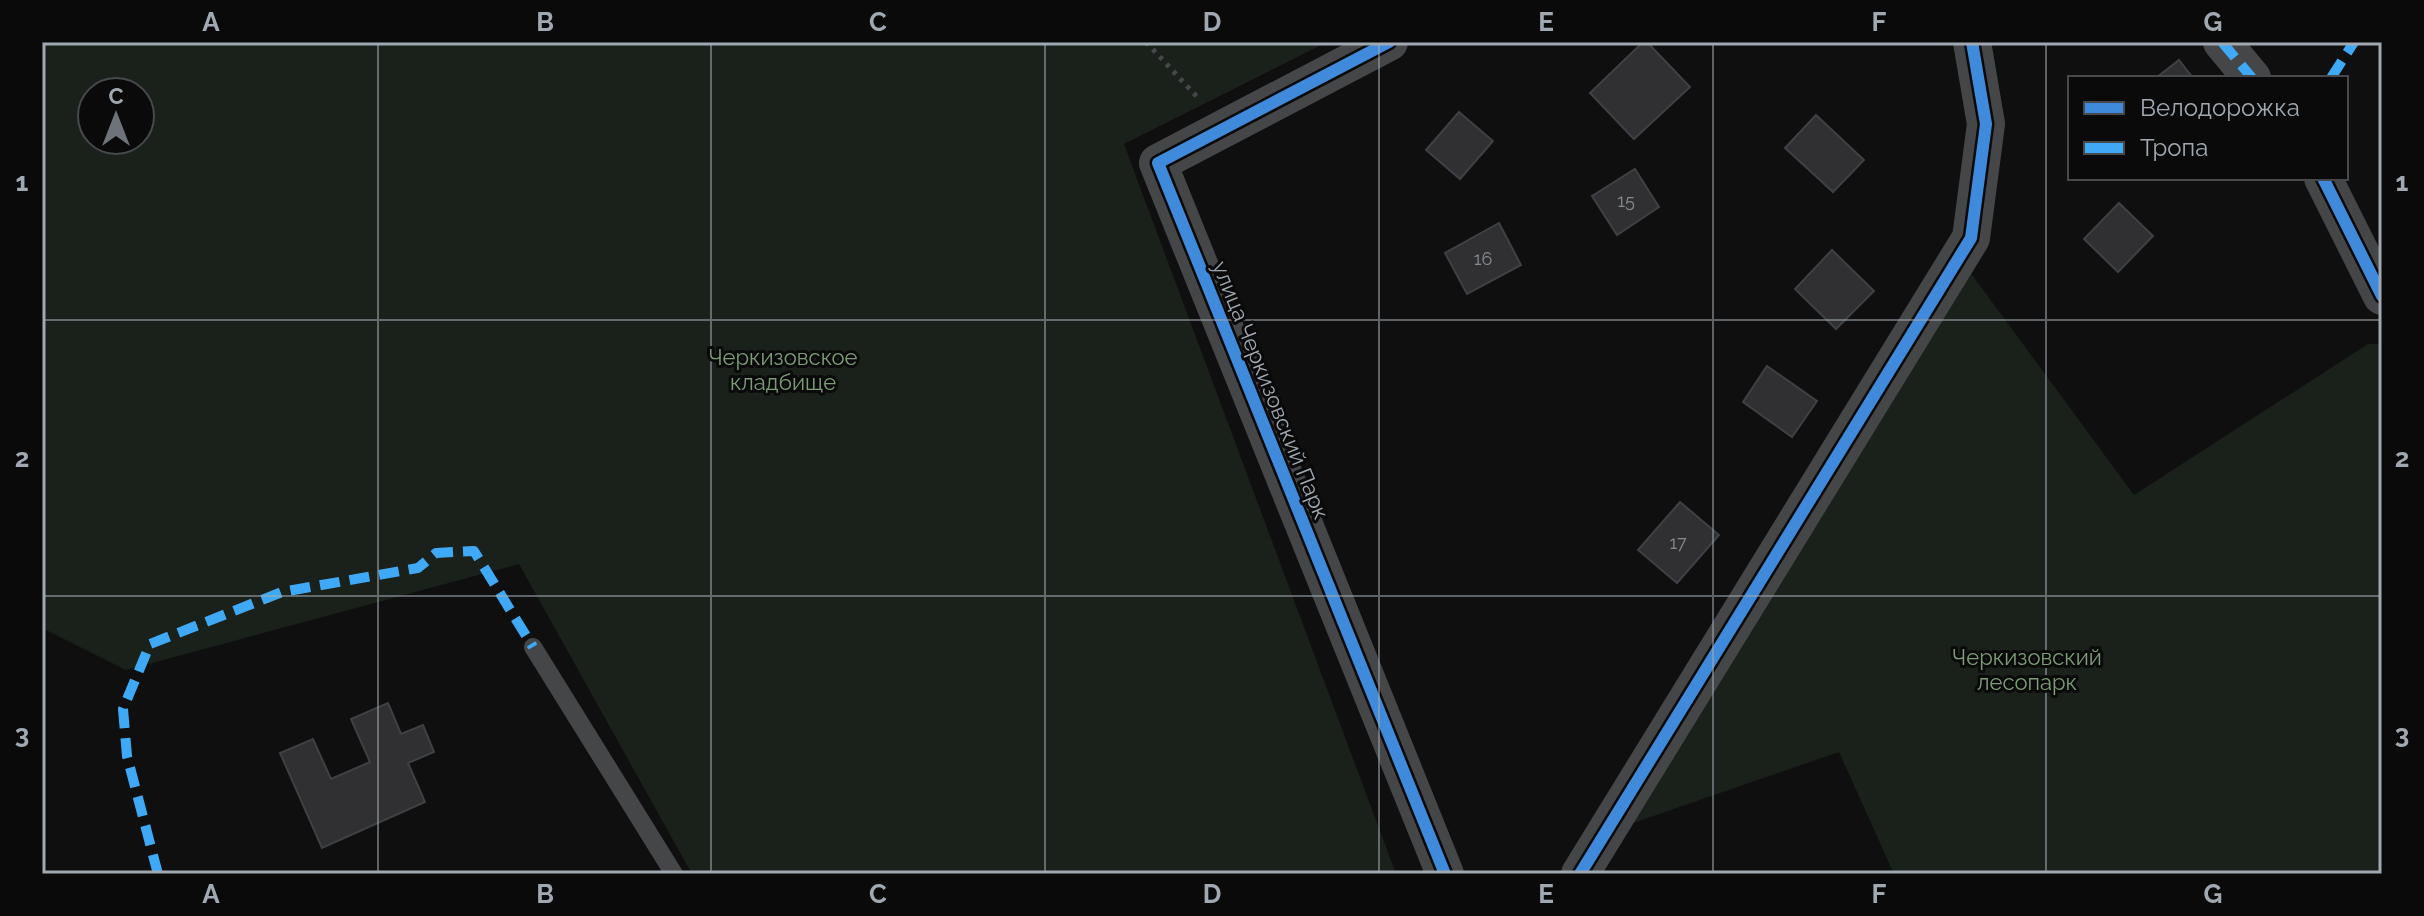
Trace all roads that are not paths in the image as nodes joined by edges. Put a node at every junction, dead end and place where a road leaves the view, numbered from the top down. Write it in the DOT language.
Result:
graph roads {
  1 [pos="1389,42"];
  2 [pos="1972,42"];
  3 [pos="2222,42"];
  4 [pos="2250,76"];
  5 [pos="2324,180"];
  6 [pos="2382,296"];
  7 [pos="533,647"];
  8 [pos="674,874"];
  9 [pos="1445,874"];
  10 [pos="1580,874"];
  1 -- 9 [label="street, улица Черкизовский Парк"];
  2 -- 10 [label="street"];
  3 -- 4 [label="street"];
  5 -- 6 [label="street"];
  7 -- 8 [label="lane"];
}
